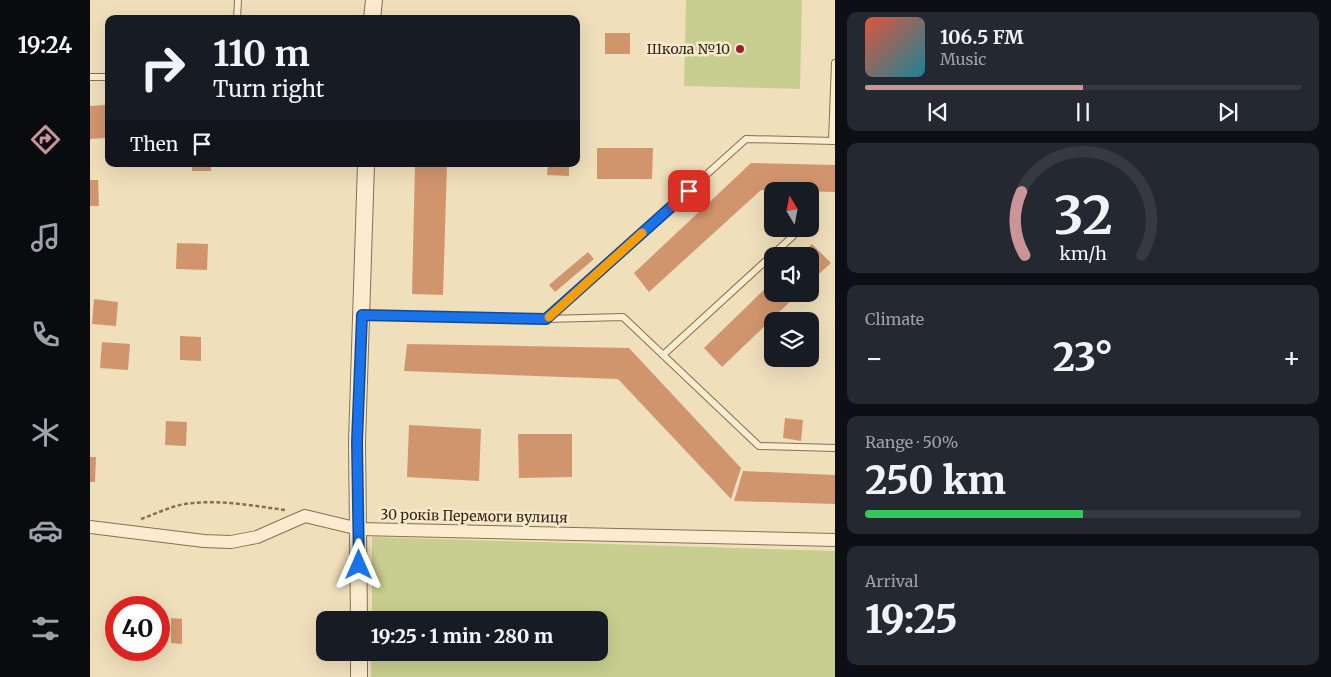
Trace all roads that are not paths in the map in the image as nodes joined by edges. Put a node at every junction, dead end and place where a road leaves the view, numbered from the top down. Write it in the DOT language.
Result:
graph roads {
  1 [pos="238,0"];
  2 [pos="374,0"];
  3 [pos="237,15"];
  4 [pos="372,15"];
  5 [pos="835,63"];
  6 [pos="90,77"];
  7 [pos="105,77"];
  8 [pos="833,141"];
  9 [pos="366,167"];
  10 [pos="791,238"];
  11 [pos="362,315"];
  12 [pos="546,319"];
  13 [pos="663,355"];
  14 [pos="835,448"];
  15 [pos="90,527"];
  16 [pos="359,529"];
  17 [pos="835,540"];
  18 [pos="359,611"];
  19 [pos="359,661"];
  20 [pos="359,677"];
  1 -- 3 [label="lane"];
  2 -- 4 [label="street"];
  5 -- 8 [label="lane"];
  6 -- 7 [label="lane"];
  8 -- 12 [label="lane"];
  9 -- 11 [label="street"];
  10 -- 13 [label="lane"];
  11 -- 12 [label="lane"];
  11 -- 16 [label="street"];
  12 -- 13 [label="lane"];
  13 -- 14 [label="lane"];
  15 -- 16 [label="street, 30 років Перемоги вулиця"];
  16 -- 17 [label="street, 30 років Перемоги вулиця"];
  16 -- 18 [label="street"];
  19 -- 20 [label="street"];
}
